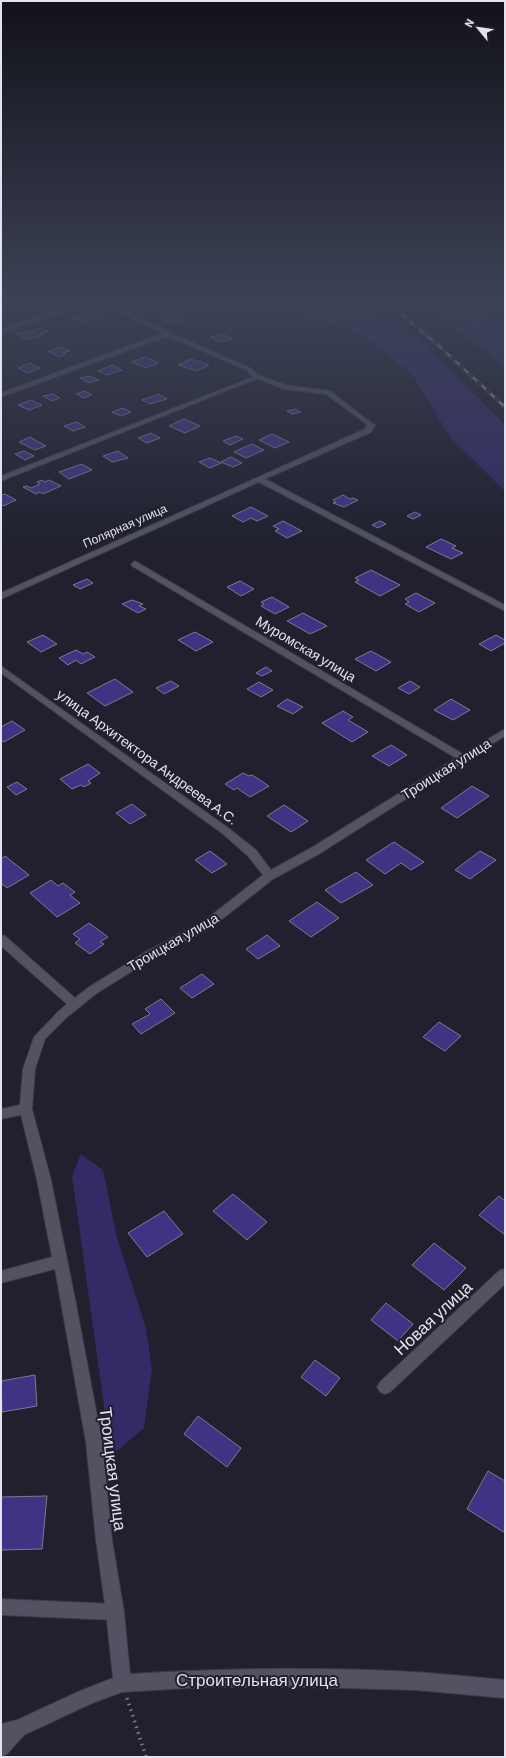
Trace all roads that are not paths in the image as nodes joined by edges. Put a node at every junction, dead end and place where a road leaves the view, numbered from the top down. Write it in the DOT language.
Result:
graph roads {
  1 [pos="31,384"];
  2 [pos="240,384"];
  3 [pos="276,384"];
  4 [pos="1,395"];
  5 [pos="371,425"];
  6 [pos="1,479"];
  7 [pos="258,479"];
  8 [pos="135,564"];
  9 [pos="1,596"];
  10 [pos="505,608"];
  11 [pos="1,669"];
  12 [pos="505,732"];
  13 [pos="463,758"];
  14 [pos="269,876"];
  15 [pos="1,938"];
  16 [pos="76,1004"];
  17 [pos="26,1109"];
  18 [pos="1,1114"];
  19 [pos="60,1261"];
  20 [pos="505,1275"];
  21 [pos="1,1277"];
  22 [pos="385,1387"];
  23 [pos="1,1607"];
  24 [pos="115,1612"];
  25 [pos="122,1683"];
  26 [pos="505,1689"];
  27 [pos="9,1731"];
  28 [pos="1,1748"];
  1 -- 4 [label="street"];
  2 -- 6 [label="street"];
  3 -- 5 [label="lane"];
  5 -- 7 [label="street, Полярная улица"];
  7 -- 9 [label="street, Полярная улица"];
  7 -- 10 [label="street"];
  8 -- 13 [label="street, Муромская улица"];
  11 -- 14 [label="street, улица Архитектора Андреева А.С."];
  12 -- 13 [label="street, Троицкая улица"];
  13 -- 14 [label="street, Троицкая улица"];
  14 -- 16 [label="street, Троицкая улица"];
  15 -- 16 [label="street"];
  16 -- 17 [label="street, Троицкая улица"];
  17 -- 18 [label="street"];
  17 -- 19 [label="street, Троицкая улица"];
  19 -- 21 [label="street"];
  19 -- 24 [label="street, Троицкая улица"];
  20 -- 22 [label="street, Новая улица"];
  23 -- 24 [label="lane"];
  24 -- 25 [label="street, Троицкая улица"];
  25 -- 26 [label="street, Строительная улица"];
  25 -- 27 [label="street, Строительная улица"];
  27 -- 28 [label="street"];
}
